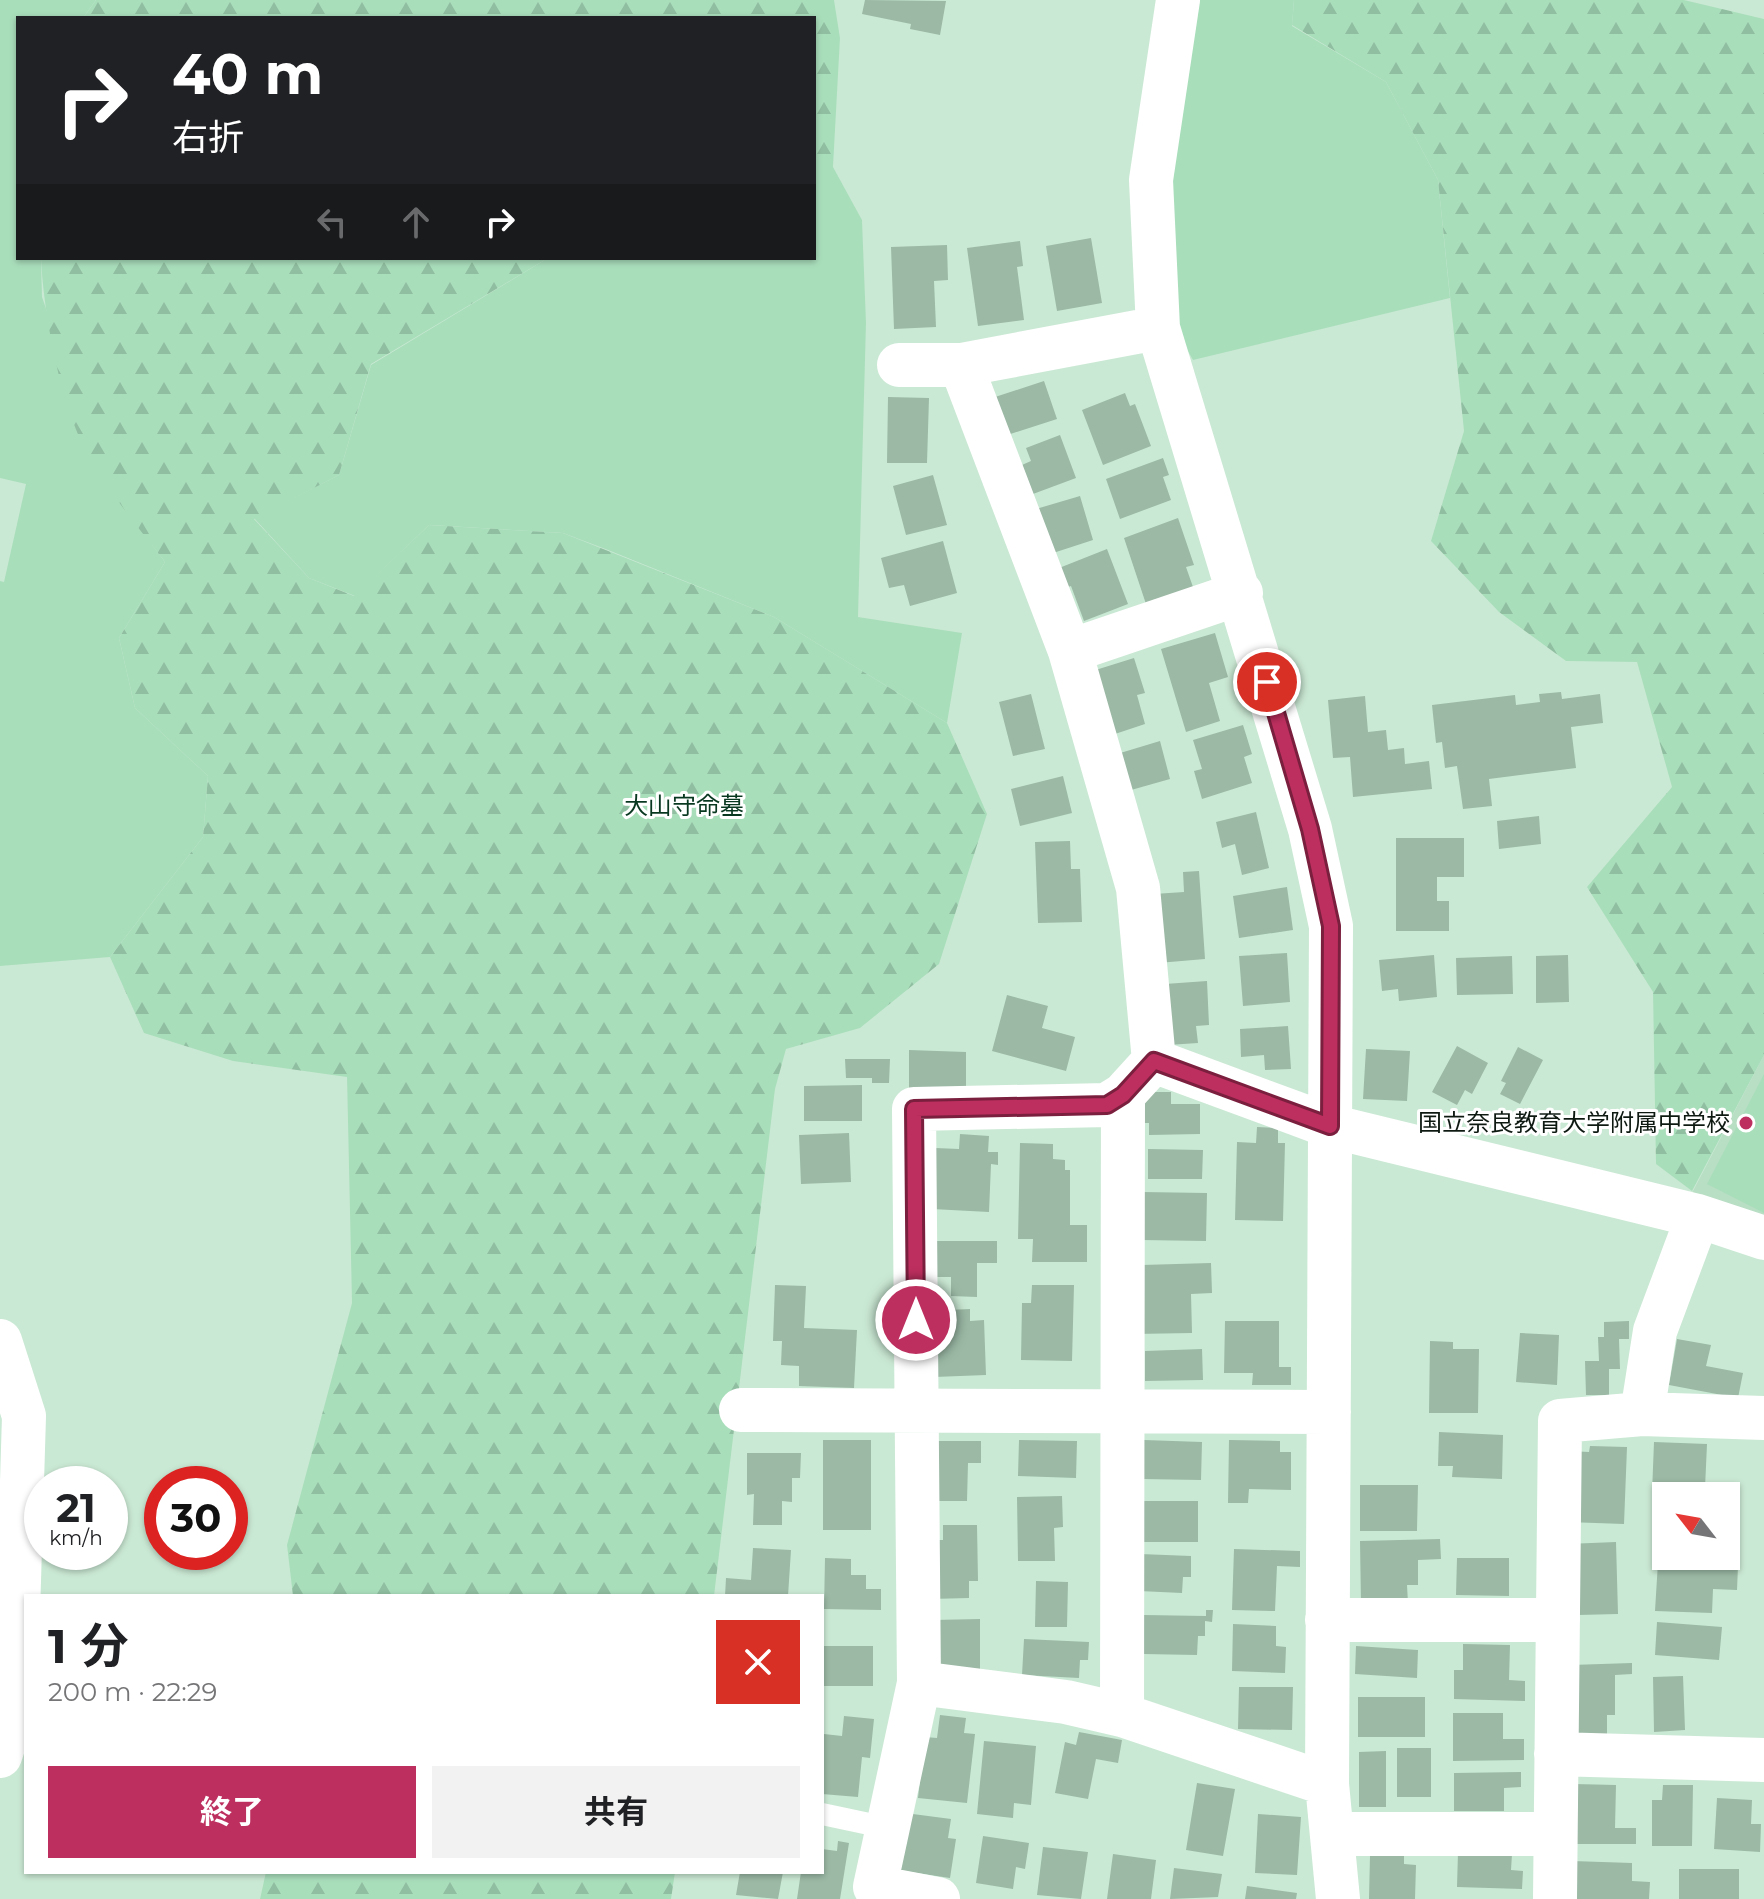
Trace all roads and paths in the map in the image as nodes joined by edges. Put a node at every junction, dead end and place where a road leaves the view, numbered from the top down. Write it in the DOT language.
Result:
graph roads {
  1 [pos="1178,0"];
  2 [pos="1158,328"];
  3 [pos="899,365"];
  4 [pos="961,365"];
  5 [pos="1241,593"];
  6 [pos="1070,651"];
  7 [pos="1154,1061"];
  8 [pos="1123,1095"];
  9 [pos="1330,1126"];
  10 [pos="1698,1216"];
  11 [pos="1764,1238"];
  12 [pos="0,1341"];
  13 [pos="741,1410"];
  14 [pos="917,1410"];
  15 [pos="1123,1411"];
  16 [pos="1329,1412"];
  17 [pos="1642,1414"];
  18 [pos="1764,1418"];
  19 [pos="1327,1620"];
  20 [pos="1558,1620"];
  21 [pos="919,1683"];
  22 [pos="1122,1715"];
  23 [pos="1556,1754"];
  24 [pos="0,1756"];
  25 [pos="1764,1760"];
  26 [pos="1327,1784"];
  27 [pos="824,1814"];
  28 [pos="888,1828"];
  29 [pos="1334,1834"];
  30 [pos="1555,1834"];
  31 [pos="938,1899"];
  32 [pos="1338,1899"];
  33 [pos="1555,1899"];
  1 -- 2 [label="street"];
  2 -- 4 [label="street"];
  2 -- 5 [label="street"];
  3 -- 4 [label="street"];
  4 -- 6 [label="street"];
  5 -- 6 [label="street"];
  5 -- 9 [label="street"];
  6 -- 7 [label="street"];
  7 -- 8 [label="street"];
  7 -- 9 [label="street"];
  8 -- 14 [label="street"];
  8 -- 15 [label="street"];
  9 -- 10 [label="street"];
  9 -- 16 [label="street"];
  10 -- 11 [label="street"];
  10 -- 17 [label="street"];
  12 -- 24 [label="street"];
  13 -- 14 [label="street"];
  14 -- 15 [label="street"];
  14 -- 21 [label="street"];
  15 -- 16 [label="street"];
  15 -- 22 [label="street"];
  16 -- 19 [label="street"];
  17 -- 18 [label="street"];
  17 -- 20 [label="street"];
  19 -- 20 [label="street"];
  19 -- 26 [label="street"];
  20 -- 23 [label="street"];
  21 -- 22 [label="street"];
  21 -- 28 [label="street"];
  22 -- 26 [label="street"];
  23 -- 25 [label="street"];
  23 -- 30 [label="street"];
  26 -- 29 [label="street"];
  27 -- 28 [label="lane"];
  28 -- 31 [label="street"];
  29 -- 30 [label="street"];
  29 -- 32 [label="street"];
  30 -- 33 [label="street"];
}
